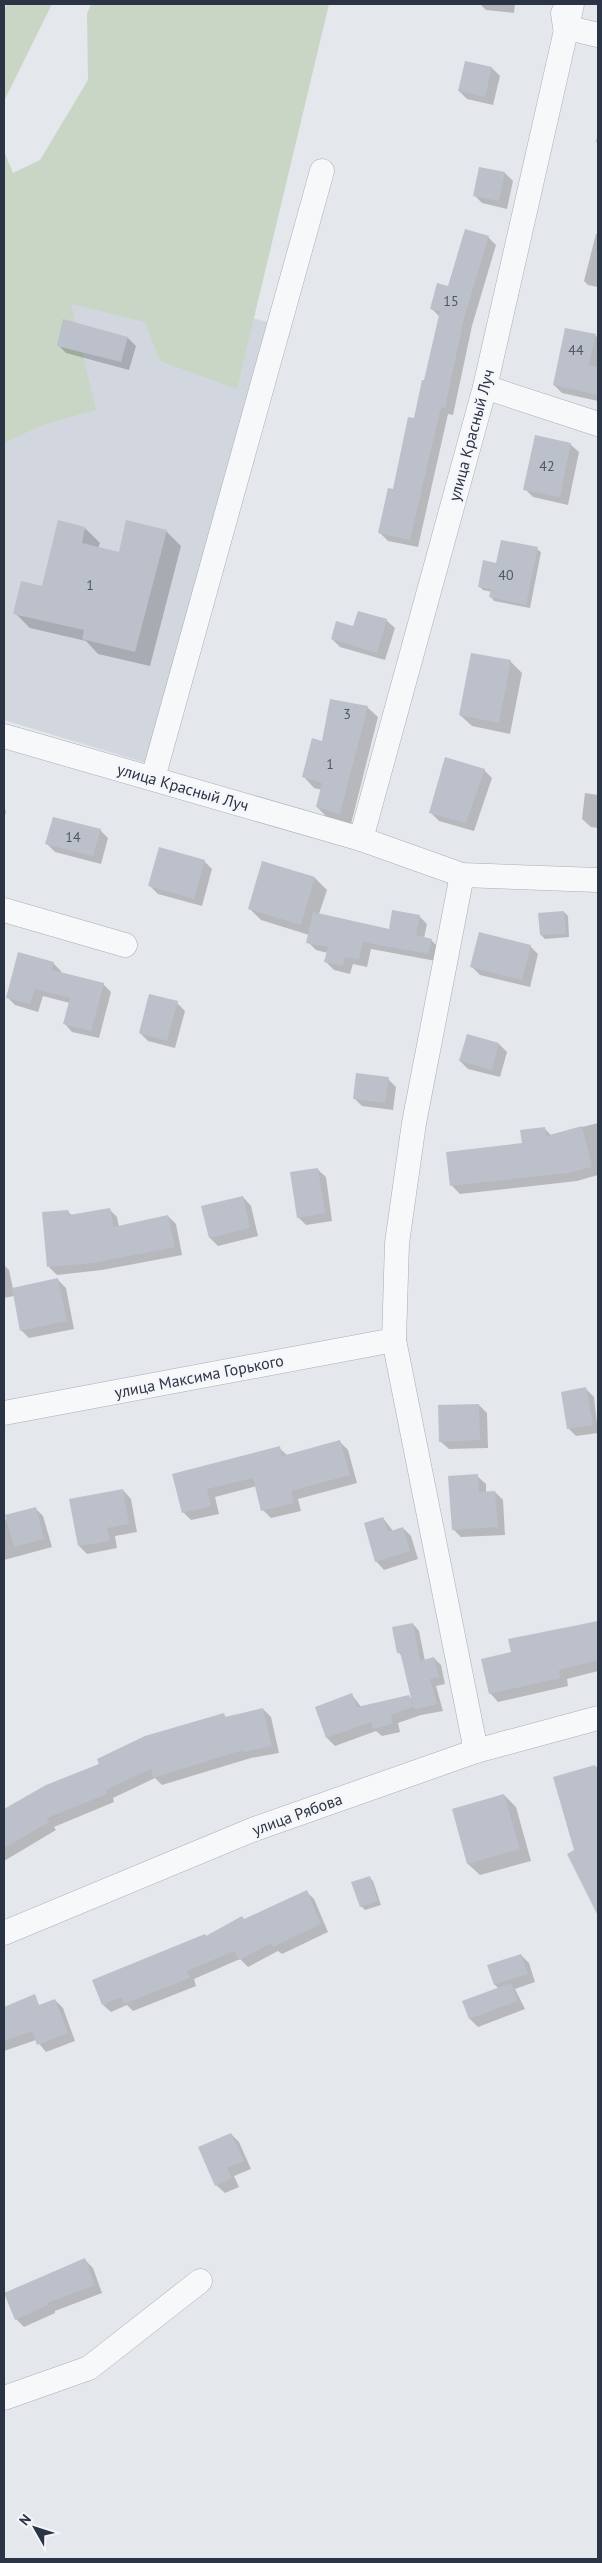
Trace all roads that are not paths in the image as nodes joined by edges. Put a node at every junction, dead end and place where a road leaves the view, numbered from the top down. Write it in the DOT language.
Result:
graph roads {
  1 [pos="562,4"];
  2 [pos="572,4"];
  3 [pos="565,28"];
  4 [pos="598,35"];
  5 [pos="322,171"];
  6 [pos="485,387"];
  7 [pos="598,424"];
  8 [pos="4,736"];
  9 [pos="153,778"];
  10 [pos="361,839"];
  11 [pos="462,875"];
  12 [pos="598,880"];
  13 [pos="4,910"];
  14 [pos="125,945"];
  15 [pos="394,1340"];
  16 [pos="4,1413"];
  17 [pos="598,1718"];
  18 [pos="476,1751"];
  19 [pos="4,1933"];
  20 [pos="200,2281"];
  21 [pos="4,2398"];
  1 -- 3 [label="street, улица Красный Луч"];
  2 -- 3 [label="street, улица Красный Луч"];
  3 -- 4 [label="street"];
  3 -- 6 [label="street, улица Красный Луч"];
  5 -- 9 [label="street"];
  6 -- 7 [label="street"];
  6 -- 10 [label="street, улица Красный Луч"];
  8 -- 9 [label="street, улица Красный Луч"];
  9 -- 10 [label="street, улица Красный Луч"];
  10 -- 11 [label="street, улица Красный Луч"];
  11 -- 12 [label="street, улица Красный Луч"];
  11 -- 15 [label="street"];
  13 -- 14 [label="street"];
  15 -- 16 [label="street, улица Максима Горького"];
  15 -- 18 [label="street"];
  17 -- 18 [label="street, улица Рябова"];
  18 -- 19 [label="street, улица Рябова"];
  20 -- 21 [label="street"];
}
